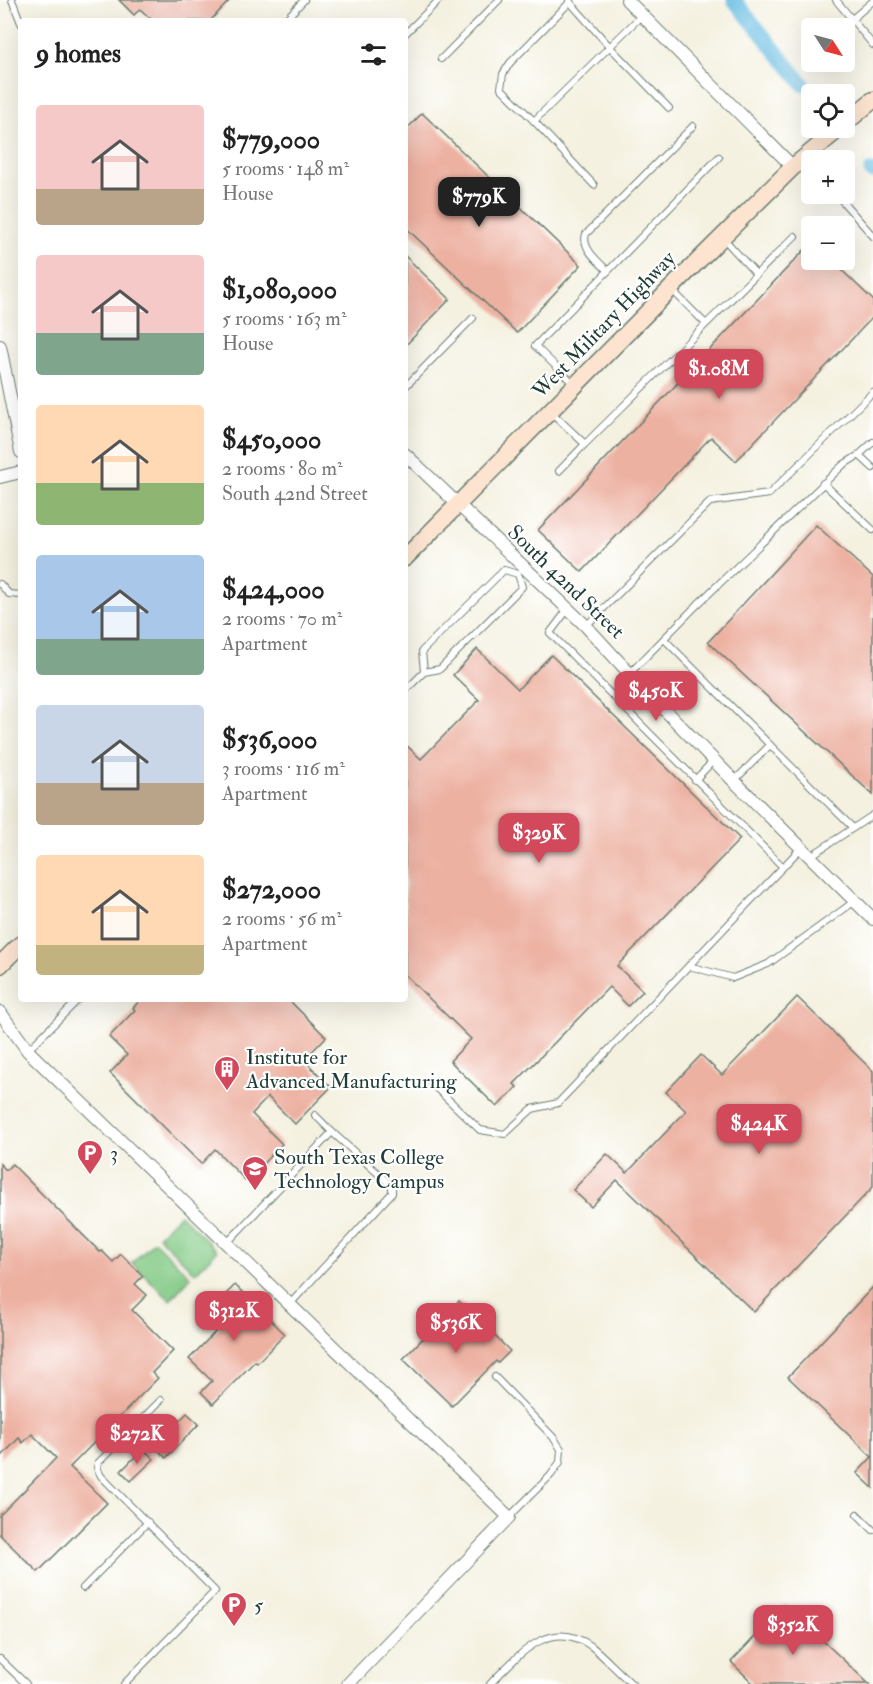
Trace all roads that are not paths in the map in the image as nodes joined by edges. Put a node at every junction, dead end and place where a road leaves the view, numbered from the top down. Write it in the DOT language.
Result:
graph roads {
  1 [pos="12,0"];
  2 [pos="304,0"];
  3 [pos="439,0"];
  4 [pos="499,0"];
  5 [pos="627,0"];
  6 [pos="836,0"];
  7 [pos="569,1"];
  8 [pos="873,1"];
  9 [pos="642,15"];
  10 [pos="19,18"];
  11 [pos="287,18"];
  12 [pos="851,18"];
  13 [pos="853,18"];
  14 [pos="855,23"];
  15 [pos="408,31"];
  16 [pos="873,45"];
  17 [pos="610,47"];
  18 [pos="441,59"];
  19 [pos="873,100"];
  20 [pos="669,108"];
  21 [pos="855,115"];
  22 [pos="534,121"];
  23 [pos="693,126"];
  24 [pos="830,138"];
  25 [pos="817,150"];
  26 [pos="720,157"];
  27 [pos="801,162"];
  28 [pos="801,166"];
  29 [pos="594,185"];
  30 [pos="845,204"];
  31 [pos="795,236"];
  32 [pos="873,236"];
  33 [pos="722,238"];
  34 [pos="608,271"];
  35 [pos="756,274"];
  36 [pos="671,289"];
  37 [pos="473,318"];
  38 [pos="705,323"];
  39 [pos="0,346"];
  40 [pos="408,384"];
  41 [pos="575,386"];
  42 [pos="873,392"];
  43 [pos="551,412"];
  44 [pos="18,419"];
  45 [pos="873,442"];
  46 [pos="585,444"];
  47 [pos="859,456"];
  48 [pos="408,457"];
  49 [pos="873,468"];
  50 [pos="559,471"];
  51 [pos="18,473"];
  52 [pos="0,477"];
  53 [pos="823,483"];
  54 [pos="458,506"];
  55 [pos="873,530"];
  56 [pos="408,555"];
  57 [pos="521,570"];
  58 [pos="0,584"];
  59 [pos="18,595"];
  60 [pos="568,608"];
  61 [pos="586,626"];
  62 [pos="664,639"];
  63 [pos="424,672"];
  64 [pos="630,674"];
  65 [pos="408,688"];
  66 [pos="770,746"];
  67 [pos="714,760"];
  68 [pos="695,780"];
  69 [pos="734,781"];
  70 [pos="873,815"];
  71 [pos="853,828"];
  72 [pos="805,853"];
  73 [pos="783,867"];
  74 [pos="855,902"];
  75 [pos="873,919"];
  76 [pos="18,947"];
  77 [pos="0,965"];
  78 [pos="689,966"];
  79 [pos="76,1002"];
  80 [pos="0,1012"];
  81 [pos="28,1051"];
  82 [pos="431,1083"];
  83 [pos="315,1115"];
  84 [pos="332,1132"];
  85 [pos="227,1243"];
  86 [pos="290,1304"];
  87 [pos="495,1377"];
  88 [pos="161,1400"];
  89 [pos="857,1514"];
  90 [pos="509,1517"];
  91 [pos="148,1522"];
  92 [pos="873,1530"];
  93 [pos="83,1588"];
  94 [pos="0,1659"];
  95 [pos="26,1684"];
  96 [pos="124,1684"];
  97 [pos="348,1684"];
  98 [pos="490,1684"];
  99 [pos="632,1684"];
  1 -- 10 [label="lane"];
  2 -- 11 [label="lane"];
  3 -- 15 [label="lane"];
  4 -- 18 [label="lane"];
  5 -- 9 [label="street"];
  6 -- 12 [label="lane"];
  7 -- 17 [label="lane"];
  7 -- 22 [label="lane"];
  8 -- 13 [label="lane"];
  9 -- 17 [label="lane"];
  9 -- 27 [label="street"];
  14 -- 16 [label="lane"];
  17 -- 20 [label="lane"];
  17 -- 22 [label="lane"];
  19 -- 21 [label="main road"];
  22 -- 29 [label="lane"];
  23 -- 34 [label="lane"];
  24 -- 25 [label="main road, West Military Highway"];
  26 -- 34 [label="lane"];
  28 -- 33 [label="main road, West Military Highway"];
  30 -- 32 [label="lane"];
  31 -- 35 [label="lane"];
  33 -- 35 [label="lane"];
  33 -- 36 [label="main road, West Military Highway"];
  34 -- 41 [label="lane"];
  35 -- 38 [label="lane"];
  36 -- 38 [label="lane"];
  36 -- 41 [label="main road, West Military Highway"];
  37 -- 40 [label="lane"];
  38 -- 46 [label="lane"];
  39 -- 44 [label="street"];
  41 -- 43 [label="main road, West Military Highway"];
  42 -- 61 [label="lane"];
  43 -- 46 [label="lane"];
  43 -- 54 [label="main road, West Military Highway"];
  45 -- 47 [label="lane"];
  46 -- 50 [label="lane"];
  47 -- 49 [label="lane"];
  47 -- 53 [label="lane"];
  48 -- 54 [label="street, South 42nd Street"];
  51 -- 52 [label="street"];
  53 -- 55 [label="lane"];
  53 -- 62 [label="lane"];
  54 -- 56 [label="main road, West Military Highway"];
  54 -- 57 [label="street, South 42nd Street"];
  57 -- 60 [label="street, South 42nd Street"];
  57 -- 63 [label="lane"];
  57 -- 63 [label="lane"];
  58 -- 59 [label="lane"];
  60 -- 61 [label="street, South 42nd Street"];
  60 -- 68 [label="lane"];
  61 -- 64 [label="street, South 42nd Street"];
  62 -- 64 [label="lane"];
  62 -- 66 [label="lane"];
  63 -- 65 [label="lane"];
  64 -- 67 [label="street, South 42nd Street"];
  66 -- 69 [label="lane"];
  66 -- 71 [label="lane"];
  67 -- 68 [label="lane"];
  67 -- 69 [label="street, South 42nd Street"];
  68 -- 73 [label="lane"];
  69 -- 72 [label="street, South 42nd Street"];
  70 -- 71 [label="lane"];
  71 -- 72 [label="lane"];
  72 -- 73 [label="lane"];
  72 -- 74 [label="street, South 42nd Street"];
  73 -- 78 [label="lane"];
  74 -- 75 [label="street, South 42nd Street"];
  74 -- 78 [label="lane"];
  76 -- 77 [label="main road"];
  78 -- 82 [label="lane"];
  79 -- 81 [label="lane"];
  80 -- 81 [label="street"];
  81 -- 85 [label="street"];
  83 -- 84 [label="lane"];
  84 -- 85 [label="lane"];
  84 -- 86 [label="lane"];
  85 -- 86 [label="street"];
  86 -- 90 [label="street"];
  87 -- 90 [label="lane"];
  88 -- 91 [label="lane"];
  89 -- 92 [label="lane"];
  90 -- 97 [label="street"];
  91 -- 93 [label="lane"];
  91 -- 96 [label="lane"];
  94 -- 95 [label="lane"];
  98 -- 99 [label="lane"];
}
